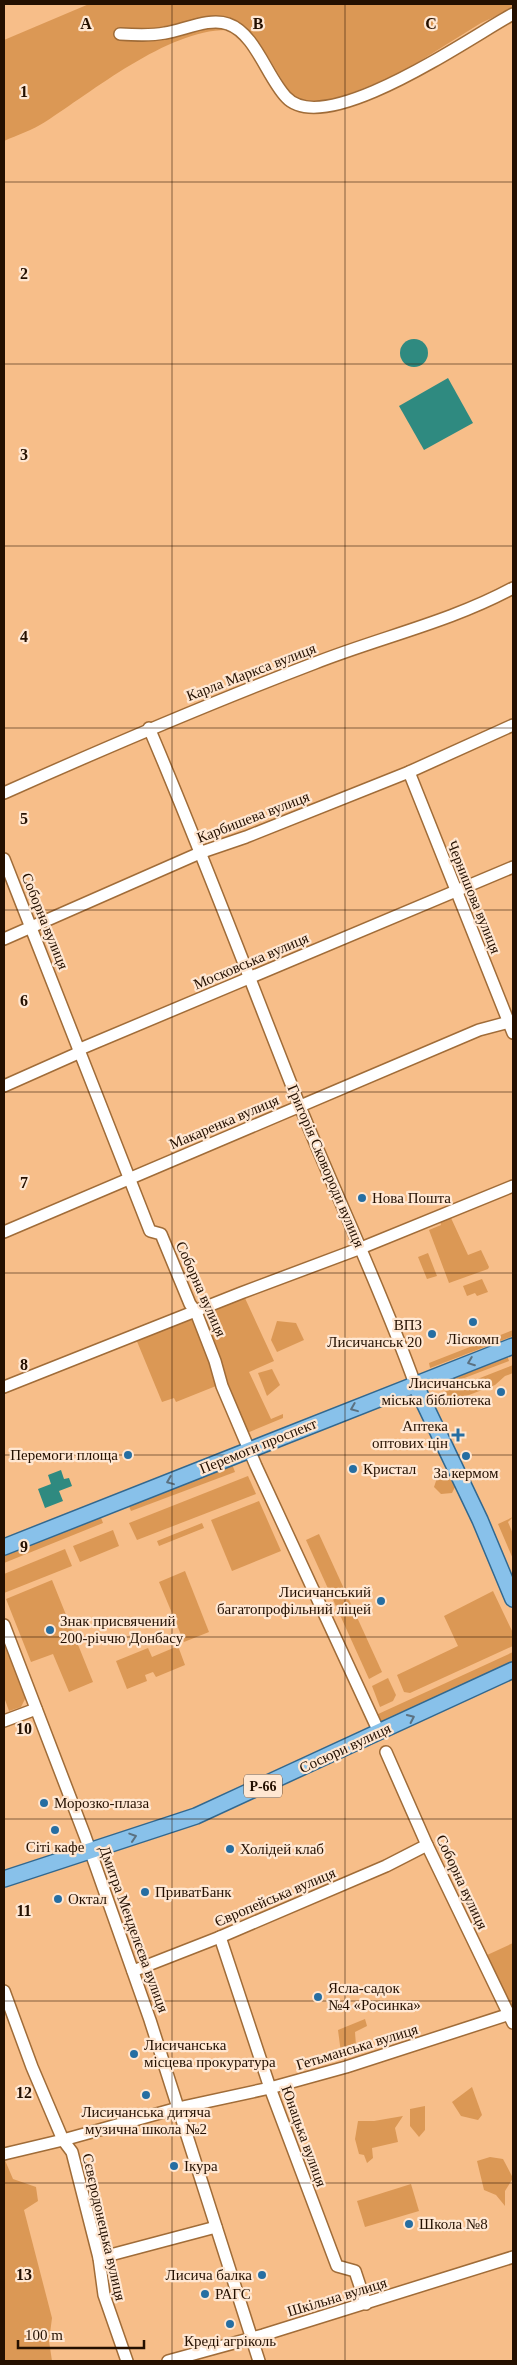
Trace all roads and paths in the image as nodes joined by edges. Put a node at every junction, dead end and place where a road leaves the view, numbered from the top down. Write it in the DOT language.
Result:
graph roads {
  1 [pos="513,14"];
  2 [pos="120,34"];
  3 [pos="513,588"];
  4 [pos="513,725"];
  5 [pos="149,728"];
  6 [pos="409,772"];
  7 [pos="4,793"];
  8 [pos="202,852"];
  9 [pos="4,858"];
  10 [pos="513,867"];
  11 [pos="454,890"];
  12 [pos="32,928"];
  13 [pos="4,939"];
  14 [pos="250,977"];
  15 [pos="512,1025"];
  16 [pos="80,1049"];
  17 [pos="4,1086"];
  18 [pos="300,1106"];
  19 [pos="128,1180"];
  20 [pos="513,1186"];
  21 [pos="4,1232"];
  22 [pos="361,1248"];
  23 [pos="196,1312"];
  24 [pos="513,1346"];
  25 [pos="416,1384"];
  26 [pos="4,1387"];
  27 [pos="250,1449"];
  28 [pos="4,1547"];
  29 [pos="513,1599"];
  30 [pos="4,1625"];
  31 [pos="513,1670"];
  32 [pos="36,1709"];
  33 [pos="4,1720"];
  34 [pos="379,1732"];
  35 [pos="386,1752"];
  36 [pos="427,1845"];
  37 [pos="90,1851"];
  38 [pos="4,1879"];
  39 [pos="220,1937"];
  40 [pos="132,1971"];
  41 [pos="4,1991"];
  42 [pos="8,2017"];
  43 [pos="512,2017"];
  44 [pos="270,2088"];
  45 [pos="178,2108"];
  46 [pos="63,2140"];
  47 [pos="4,2154"];
  48 [pos="216,2227"];
  49 [pos="513,2257"];
  50 [pos="100,2258"];
  51 [pos="366,2304"];
  52 [pos="251,2338"];
  53 [pos="127,2361"];
  54 [pos="168,2361"];
  55 [pos="259,2361"];
  1 -- 2 [label="street"];
  3 -- 5 [label="street, Карла Маркса вулиця"];
  4 -- 6 [label="street, Карбишева вулиця"];
  5 -- 7 [label="street, Карла Маркса вулиця"];
  5 -- 8 [label="street, Григорія Сковороди вулиця"];
  6 -- 8 [label="street, Карбишева вулиця"];
  6 -- 11 [label="street, Чернишова вулиця"];
  8 -- 12 [label="street, Карбишева вулиця"];
  8 -- 14 [label="street, Григорія Сковороди вулиця"];
  9 -- 12 [label="street, Соборна вулиця"];
  10 -- 11 [label="street, Московська вулиця"];
  11 -- 14 [label="street, Московська вулиця"];
  11 -- 15 [label="street, Чернишова вулиця"];
  12 -- 13 [label="street, Карбишева вулиця"];
  12 -- 16 [label="street, Соборна вулиця"];
  14 -- 16 [label="street, Московська вулиця"];
  14 -- 18 [label="street, Григорія Сковороди вулиця"];
  15 -- 18 [label="street, Макаренка вулиця"];
  16 -- 17 [label="street, Московська вулиця"];
  16 -- 19 [label="street, Соборна вулиця"];
  18 -- 19 [label="street, Макаренка вулиця"];
  18 -- 22 [label="street, Григорія Сковороди вулиця"];
  19 -- 21 [label="street, Макаренка вулиця"];
  19 -- 23 [label="street, Соборна вулиця"];
  20 -- 22 [label="street"];
  22 -- 23 [label="street"];
  22 -- 25 [label="street, Григорія Сковороди вулиця"];
  23 -- 26 [label="street"];
  23 -- 27 [label="street, Соборна вулиця"];
  24 -- 25 [label="main road, Перемоги проспект, one-way"];
  25 -- 27 [label="main road, Перемоги проспект, one-way"];
  25 -- 29 [label="main road, Григорія Сковороди вулиця"];
  27 -- 28 [label="main road, Перемоги проспект, one-way"];
  27 -- 34 [label="street, Соборна вулиця"];
  30 -- 32 [label="street, Дмитра Менделєєва вулиця"];
  34 -- 31 [label="main road, Сосюри вулиця / Р-66, one-way"];
  32 -- 33 [label="street"];
  32 -- 37 [label="street, Дмитра Менделєєва вулиця"];
  37 -- 34 [label="main road, Сосюри вулиця / Р-66, one-way"];
  35 -- 36 [label="street, Соборна вулиця"];
  36 -- 39 [label="street, Європейська вулиця"];
  36 -- 43 [label="street, Соборна вулиця"];
  37 -- 38 [label="main road, Сосюри вулиця / Р-66"];
  37 -- 40 [label="street, Дмитра Менделєєва вулиця"];
  39 -- 40 [label="street, Європейська вулиця"];
  39 -- 44 [label="street, Юнацька вулиця"];
  40 -- 45 [label="street, Дмитра Менделєєва вулиця"];
  41 -- 42 [label="street, Сєвєродонецька вулиця"];
  42 -- 46 [label="street, Сєвєродонецька вулиця"];
  43 -- 44 [label="street, Гетьманська вулиця"];
  44 -- 45 [label="street, Гетьманська вулиця"];
  44 -- 51 [label="street, Юнацька вулиця"];
  45 -- 46 [label="street, Гетьманська вулиця"];
  45 -- 48 [label="street, Дмитра Менделєєва вулиця"];
  46 -- 47 [label="street, Гетьманська вулиця"];
  46 -- 50 [label="street, Сєвєродонецька вулиця"];
  48 -- 50 [label="street"];
  48 -- 52 [label="street, Дмитра Менделєєва вулиця"];
  49 -- 51 [label="street, Шкільна вулиця"];
  50 -- 53 [label="street, Сєвєродонецька вулиця"];
  51 -- 52 [label="street, Шкільна вулиця"];
  52 -- 54 [label="street, Шкільна вулиця"];
  52 -- 55 [label="street, Дмитра Менделєєва вулиця"];
}
